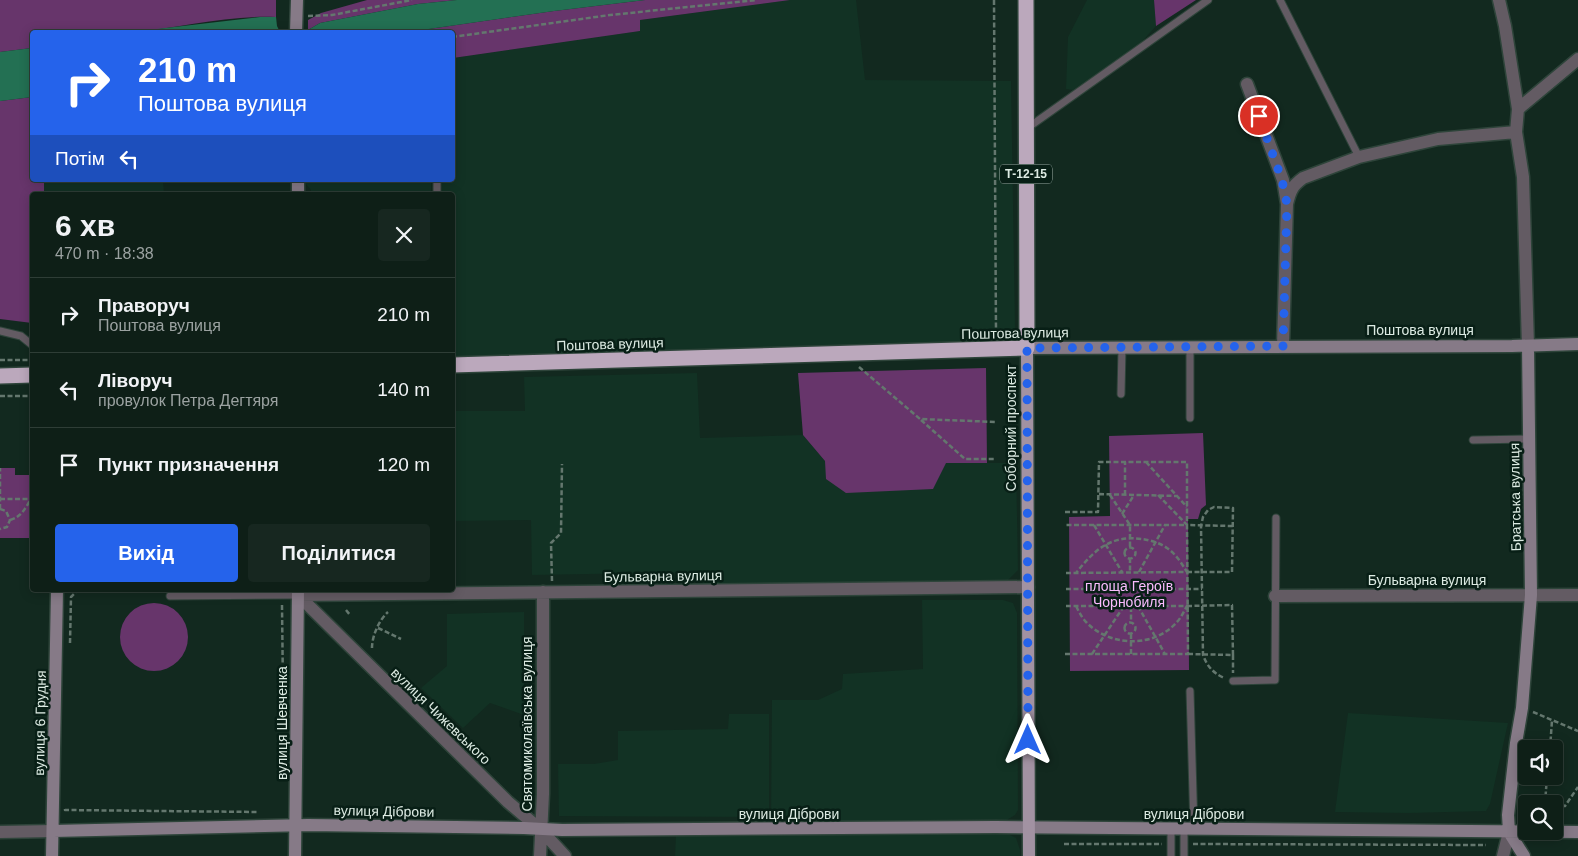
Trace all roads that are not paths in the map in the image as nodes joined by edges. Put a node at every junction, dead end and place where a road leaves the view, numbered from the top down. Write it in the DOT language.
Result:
graph roads {
  1 [pos="298,0"];
  2 [pos="1026,0"];
  3 [pos="1208,0"];
  4 [pos="1280,0"];
  5 [pos="1499,0"];
  6 [pos="296,30"];
  7 [pos="1578,58"];
  8 [pos="1247,84"];
  9 [pos="1518,110"];
  10 [pos="1026,130"];
  11 [pos="1516,132"];
  12 [pos="1359,157"];
  13 [pos="1287,204"];
  14 [pos="0,331"];
  15 [pos="30,343"];
  16 [pos="1578,344"];
  17 [pos="1283,346"];
  18 [pos="1528,346"];
  19 [pos="1027,348"];
  20 [pos="1122,348"];
  21 [pos="1190,348"];
  22 [pos="455,365"];
  23 [pos="30,374"];
  24 [pos="0,376"];
  25 [pos="1121,394"];
  26 [pos="1190,418"];
  27 [pos="1529,439"];
  28 [pos="1473,440"];
  29 [pos="1276,518"];
  30 [pos="1028,587"];
  31 [pos="57,592"];
  32 [pos="543,592"];
  33 [pos="298,593"];
  34 [pos="1531,595"];
  35 [pos="1578,595"];
  36 [pos="170,596"];
  37 [pos="1275,596"];
  38 [pos="1233,681"];
  39 [pos="1190,691"];
  40 [pos="296,826"];
  41 [pos="1029,828"];
  42 [pos="1183,829"];
  43 [pos="541,830"];
  44 [pos="53,831"];
  45 [pos="0,832"];
  46 [pos="1509,832"];
  47 [pos="1578,832"];
  48 [pos="52,856"];
  49 [pos="295,856"];
  50 [pos="540,856"];
  51 [pos="565,856"];
  52 [pos="1029,856"];
  53 [pos="1171,856"];
  54 [pos="1184,856"];
  55 [pos="1503,856"];
  56 [pos="1524,856"];
  1 -- 6 [label="street"];
  2 -- 10 [label="highway, Соборний проспект / Т-12-15"];
  3 -- 10 [label="lane"];
  4 -- 12 [label="lane"];
  5 -- 9 [label="street, Братська вулиця"];
  7 -- 9 [label="street"];
  8 -- 13 [label="street"];
  9 -- 11 [label="street, Братська вулиця"];
  10 -- 19 [label="highway, Соборний проспект / Т-12-15"];
  11 -- 12 [label="street"];
  11 -- 18 [label="street, Братська вулиця"];
  12 -- 13 [label="street"];
  13 -- 17 [label="street"];
  14 -- 15 [label="lane"];
  16 -- 18 [label="street, Поштова вулиця"];
  17 -- 18 [label="street, Поштова вулиця"];
  17 -- 21 [label="street, Поштова вулиця"];
  18 -- 27 [label="street, Братська вулиця"];
  19 -- 20 [label="street, Поштова вулиця"];
  19 -- 22 [label="highway, Поштова вулиця"];
  19 -- 30 [label="main road, Соборний проспект / Т-12-15"];
  20 -- 21 [label="street, Поштова вулиця"];
  20 -- 25 [label="lane"];
  21 -- 26 [label="lane"];
  23 -- 24 [label="highway"];
  27 -- 28 [label="lane"];
  27 -- 34 [label="street, Братська вулиця"];
  29 -- 37 [label="lane"];
  30 -- 32 [label="street, Бульварна вулиця"];
  30 -- 41 [label="main road, Соборний проспект / Т-12-15"];
  31 -- 44 [label="street, вулиця 6 Грудня"];
  32 -- 33 [label="street, Бульварна вулиця"];
  32 -- 43 [label="street, Святомиколаївська вулиця"];
  33 -- 36 [label="lane"];
  33 -- 40 [label="street, вулиця Шевченка"];
  33 -- 43 [label="street, вулиця Чижевського"];
  34 -- 35 [label="street, Бульварна вулиця"];
  34 -- 37 [label="street, Бульварна вулиця"];
  34 -- 46 [label="street, Братська вулиця"];
  37 -- 38 [label="lane"];
  39 -- 42 [label="lane"];
  40 -- 43 [label="street, вулиця Діброви"];
  40 -- 44 [label="street, вулиця Діброви"];
  40 -- 49 [label="street, вулиця Шевченка"];
  41 -- 42 [label="street, вулиця Діброви"];
  41 -- 43 [label="street, вулиця Діброви"];
  41 -- 52 [label="main road, Соборний проспект / Т-12-15"];
  42 -- 46 [label="street, вулиця Діброви"];
  42 -- 53 [label="lane"];
  42 -- 54 [label="lane"];
  43 -- 50 [label="street, Святомиколаївська вулиця"];
  43 -- 51 [label="street, вулиця Чижевського"];
  44 -- 45 [label="street, вулиця Діброви"];
  44 -- 48 [label="street, вулиця 6 Грудня"];
  46 -- 47 [label="street, вулиця Діброви"];
  46 -- 55 [label="street"];
  46 -- 56 [label="street"];
}
